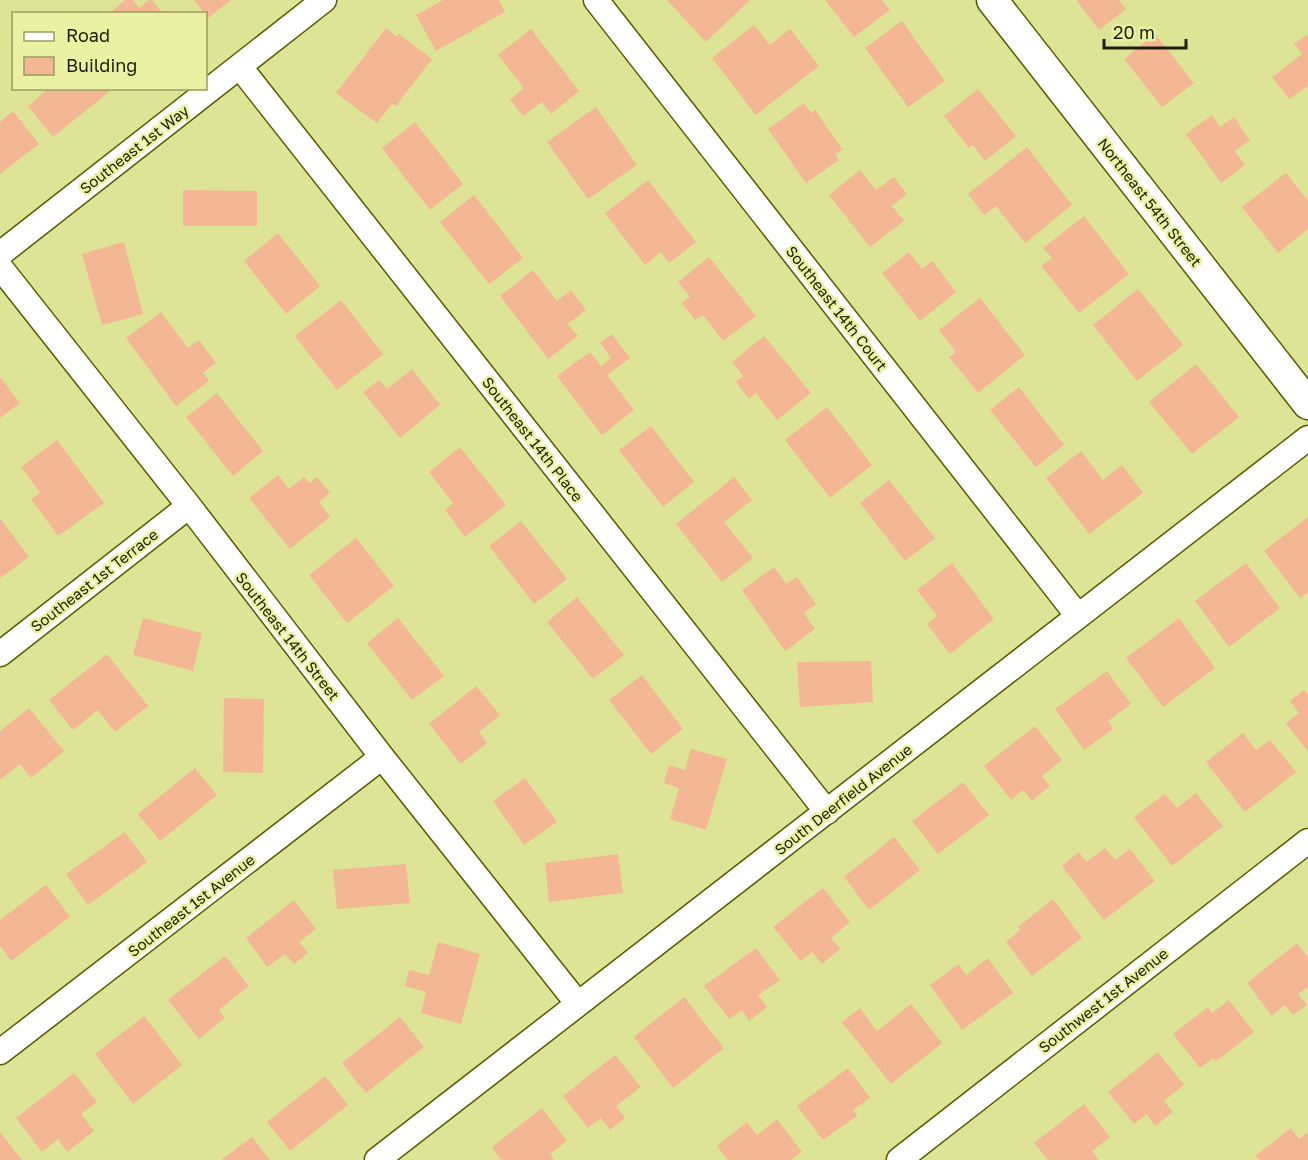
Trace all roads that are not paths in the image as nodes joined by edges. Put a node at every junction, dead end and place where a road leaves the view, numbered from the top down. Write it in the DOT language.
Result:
graph roads {
  1 [pos="324,0"];
  2 [pos="596,0"];
  3 [pos="992,0"];
  4 [pos="240,67"];
  5 [pos="0,254"];
  6 [pos="0,267"];
  7 [pos="1308,404"];
  8 [pos="1308,438"];
  9 [pos="189,506"];
  10 [pos="1078,616"];
  11 [pos="0,654"];
  12 [pos="382,757"];
  13 [pos="827,812"];
  14 [pos="1308,841"];
  15 [pos="578,1004"];
  16 [pos="0,1052"];
  17 [pos="377,1160"];
  18 [pos="899,1160"];
  1 -- 4 [label="street, Southeast 1st Way"];
  2 -- 10 [label="street, Southeast 14th Court"];
  3 -- 7 [label="street, Northeast 54th Street"];
  4 -- 5 [label="street, Southeast 1st Way"];
  4 -- 13 [label="street, Southeast 14th Place"];
  6 -- 9 [label="street, Southeast 14th Street"];
  8 -- 10 [label="street, South Deerfield Avenue"];
  9 -- 11 [label="street, Southeast 1st Terrace"];
  9 -- 12 [label="street, Southeast 14th Street"];
  10 -- 13 [label="street, South Deerfield Avenue"];
  12 -- 15 [label="street, Southeast 14th Street"];
  12 -- 16 [label="street, Southeast 1st Avenue"];
  13 -- 15 [label="street, South Deerfield Avenue"];
  14 -- 18 [label="street, Southwest 1st Avenue"];
  15 -- 17 [label="street, South Deerfield Avenue"];
}
